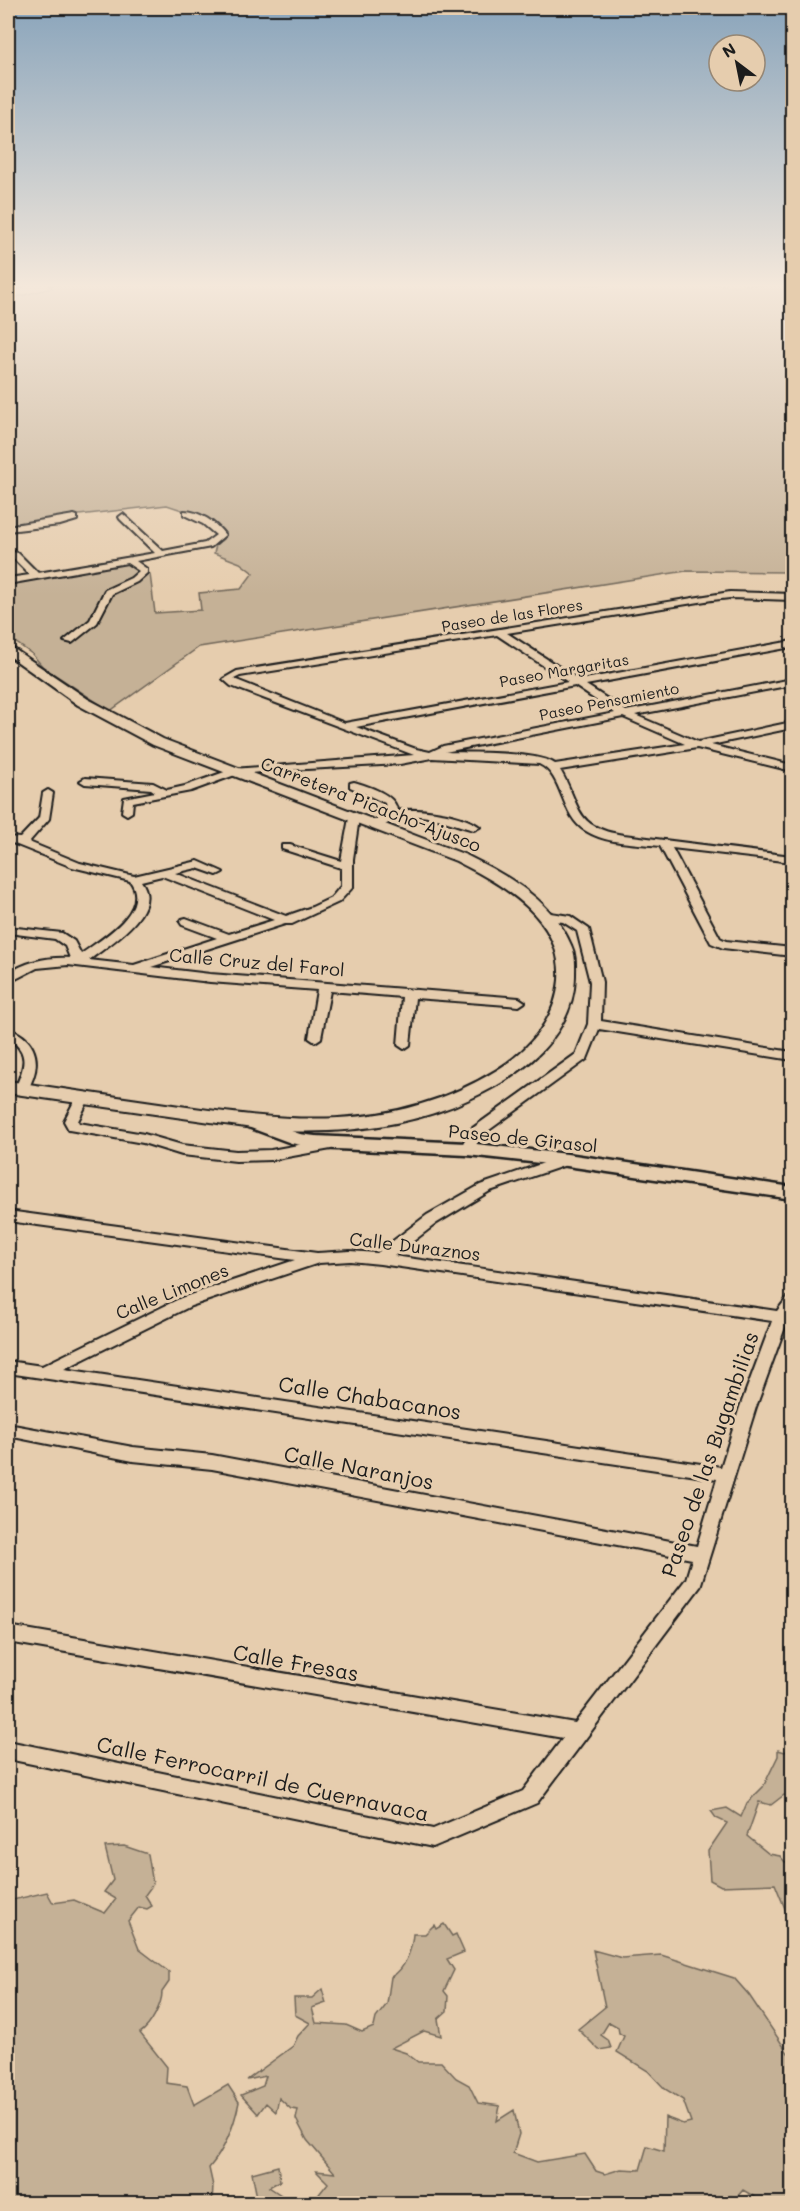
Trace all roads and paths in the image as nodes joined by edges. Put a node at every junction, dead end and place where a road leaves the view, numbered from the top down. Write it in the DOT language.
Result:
graph roads {
  1 [pos="187,513"];
  2 [pos="123,517"];
  3 [pos="74,518"];
  4 [pos="8,529"];
  5 [pos="8,554"];
  6 [pos="161,554"];
  7 [pos="129,560"];
  8 [pos="36,576"];
  9 [pos="8,581"];
  10 [pos="792,597"];
  11 [pos="499,632"];
  12 [pos="69,641"];
  13 [pos="792,644"];
  14 [pos="8,649"];
  15 [pos="792,682"];
  16 [pos="578,683"];
  17 [pos="624,714"];
  18 [pos="792,725"];
  19 [pos="340,726"];
  20 [pos="697,745"];
  21 [pos="432,755"];
  22 [pos="553,768"];
  23 [pos="792,768"];
  24 [pos="233,772"];
  25 [pos="85,782"];
  26 [pos="354,785"];
  27 [pos="48,793"];
  28 [pos="167,794"];
  29 [pos="127,812"];
  30 [pos="392,814"];
  31 [pos="354,818"];
  32 [pos="373,825"];
  33 [pos="474,827"];
  34 [pos="8,840"];
  35 [pos="22,843"];
  36 [pos="664,844"];
  37 [pos="286,847"];
  38 [pos="792,859"];
  39 [pos="346,866"];
  40 [pos="162,872"];
  41 [pos="217,872"];
  42 [pos="135,879"];
  43 [pos="544,916"];
  44 [pos="288,921"];
  45 [pos="186,922"];
  46 [pos="8,930"];
  47 [pos="231,939"];
  48 [pos="792,952"];
  49 [pos="78,962"];
  50 [pos="134,968"];
  51 [pos="8,979"];
  52 [pos="324,987"];
  53 [pos="409,993"];
  54 [pos="519,1002"];
  55 [pos="594,1024"];
  56 [pos="8,1033"];
  57 [pos="315,1038"];
  58 [pos="404,1045"];
  59 [pos="792,1056"];
  60 [pos="15,1088"];
  61 [pos="83,1097"];
  62 [pos="250,1122"];
  63 [pos="335,1143"];
  64 [pos="467,1149"];
  65 [pos="567,1160"];
  66 [pos="792,1193"];
  67 [pos="8,1216"];
  68 [pos="317,1258"];
  69 [pos="380,1259"];
  70 [pos="792,1302"];
  71 [pos="781,1317"];
  72 [pos="8,1367"];
  73 [pos="46,1371"];
  74 [pos="8,1430"];
  75 [pos="726,1474"];
  76 [pos="702,1554"];
  77 [pos="8,1634"];
  78 [pos="578,1732"];
  79 [pos="8,1750"];
  1 -- 6 [label="street"];
  2 -- 6 [label="street"];
  3 -- 4 [label="street"];
  5 -- 8 [label="street"];
  6 -- 7 [label="street"];
  7 -- 8 [label="street"];
  7 -- 12 [label="street"];
  8 -- 9 [label="street"];
  10 -- 11 [label="street, Paseo de las Flores"];
  11 -- 16 [label="street"];
  11 -- 19 [label="street, Paseo de las Flores"];
  13 -- 16 [label="street, Paseo Margaritas"];
  14 -- 24 [label="main road, Carretera Picacho-Ajusco"];
  15 -- 17 [label="street, Paseo Pensamiento"];
  16 -- 17 [label="street"];
  16 -- 19 [label="street, Paseo Margaritas"];
  17 -- 20 [label="street"];
  17 -- 21 [label="street, Paseo Pensamiento"];
  18 -- 20 [label="street"];
  19 -- 21 [label="street"];
  20 -- 22 [label="street"];
  20 -- 23 [label="street"];
  21 -- 22 [label="street"];
  21 -- 24 [label="street"];
  22 -- 36 [label="street"];
  24 -- 28 [label="street"];
  24 -- 31 [label="main road, Carretera Picacho-Ajusco"];
  25 -- 28 [label="street"];
  26 -- 30 [label="street"];
  27 -- 35 [label="street"];
  28 -- 29 [label="street"];
  30 -- 32 [label="street"];
  30 -- 33 [label="street"];
  31 -- 32 [label="main road, Carretera Picacho-Ajusco"];
  31 -- 39 [label="street"];
  32 -- 43 [label="main road, Carretera Picacho-Ajusco"];
  34 -- 35 [label="street"];
  35 -- 42 [label="street"];
  36 -- 38 [label="street"];
  36 -- 48 [label="street"];
  37 -- 39 [label="street"];
  39 -- 44 [label="street"];
  40 -- 41 [label="street"];
  40 -- 42 [label="street"];
  40 -- 44 [label="street"];
  42 -- 49 [label="street"];
  43 -- 55 [label="street"];
  43 -- 62 [label="main road, Carretera Picacho-Ajusco"];
  44 -- 47 [label="street"];
  45 -- 47 [label="street"];
  46 -- 49 [label="street"];
  47 -- 50 [label="street"];
  49 -- 50 [label="street, Calle Cruz del Farol"];
  49 -- 51 [label="street, Calle Cruz del Farol"];
  50 -- 52 [label="street, Calle Cruz del Farol"];
  52 -- 53 [label="street, Calle Cruz del Farol"];
  52 -- 57 [label="street"];
  53 -- 54 [label="street, Calle Cruz del Farol"];
  53 -- 58 [label="street"];
  55 -- 59 [label="street"];
  55 -- 64 [label="street"];
  56 -- 60 [label="street"];
  60 -- 61 [label="main road, Carretera Picacho-Ajusco"];
  61 -- 62 [label="main road, Carretera Picacho-Ajusco"];
  61 -- 63 [label="street"];
  62 -- 63 [label="street, Paseo de Girasol"];
  63 -- 64 [label="street, Paseo de Girasol"];
  64 -- 65 [label="street, Paseo de Girasol"];
  65 -- 66 [label="street, Paseo de Girasol"];
  65 -- 69 [label="street"];
  67 -- 68 [label="street, Calle Duraznos"];
  68 -- 69 [label="street, Calle Duraznos"];
  68 -- 73 [label="street, Calle Limones"];
  69 -- 71 [label="street, Calle Duraznos"];
  70 -- 71 [label="street, Paseo de las Bugambilias"];
  71 -- 75 [label="street, Paseo de las Bugambilias"];
  72 -- 73 [label="street, Calle Chabacanos"];
  73 -- 75 [label="street, Calle Chabacanos"];
  74 -- 76 [label="street, Calle Naranjos"];
  75 -- 76 [label="street, Paseo de las Bugambilias"];
  76 -- 78 [label="street, Paseo de las Bugambilias"];
  77 -- 78 [label="street, Calle Fresas"];
  78 -- 79 [label="street, Calle Ferrocarril de Cuernavaca"];
}
